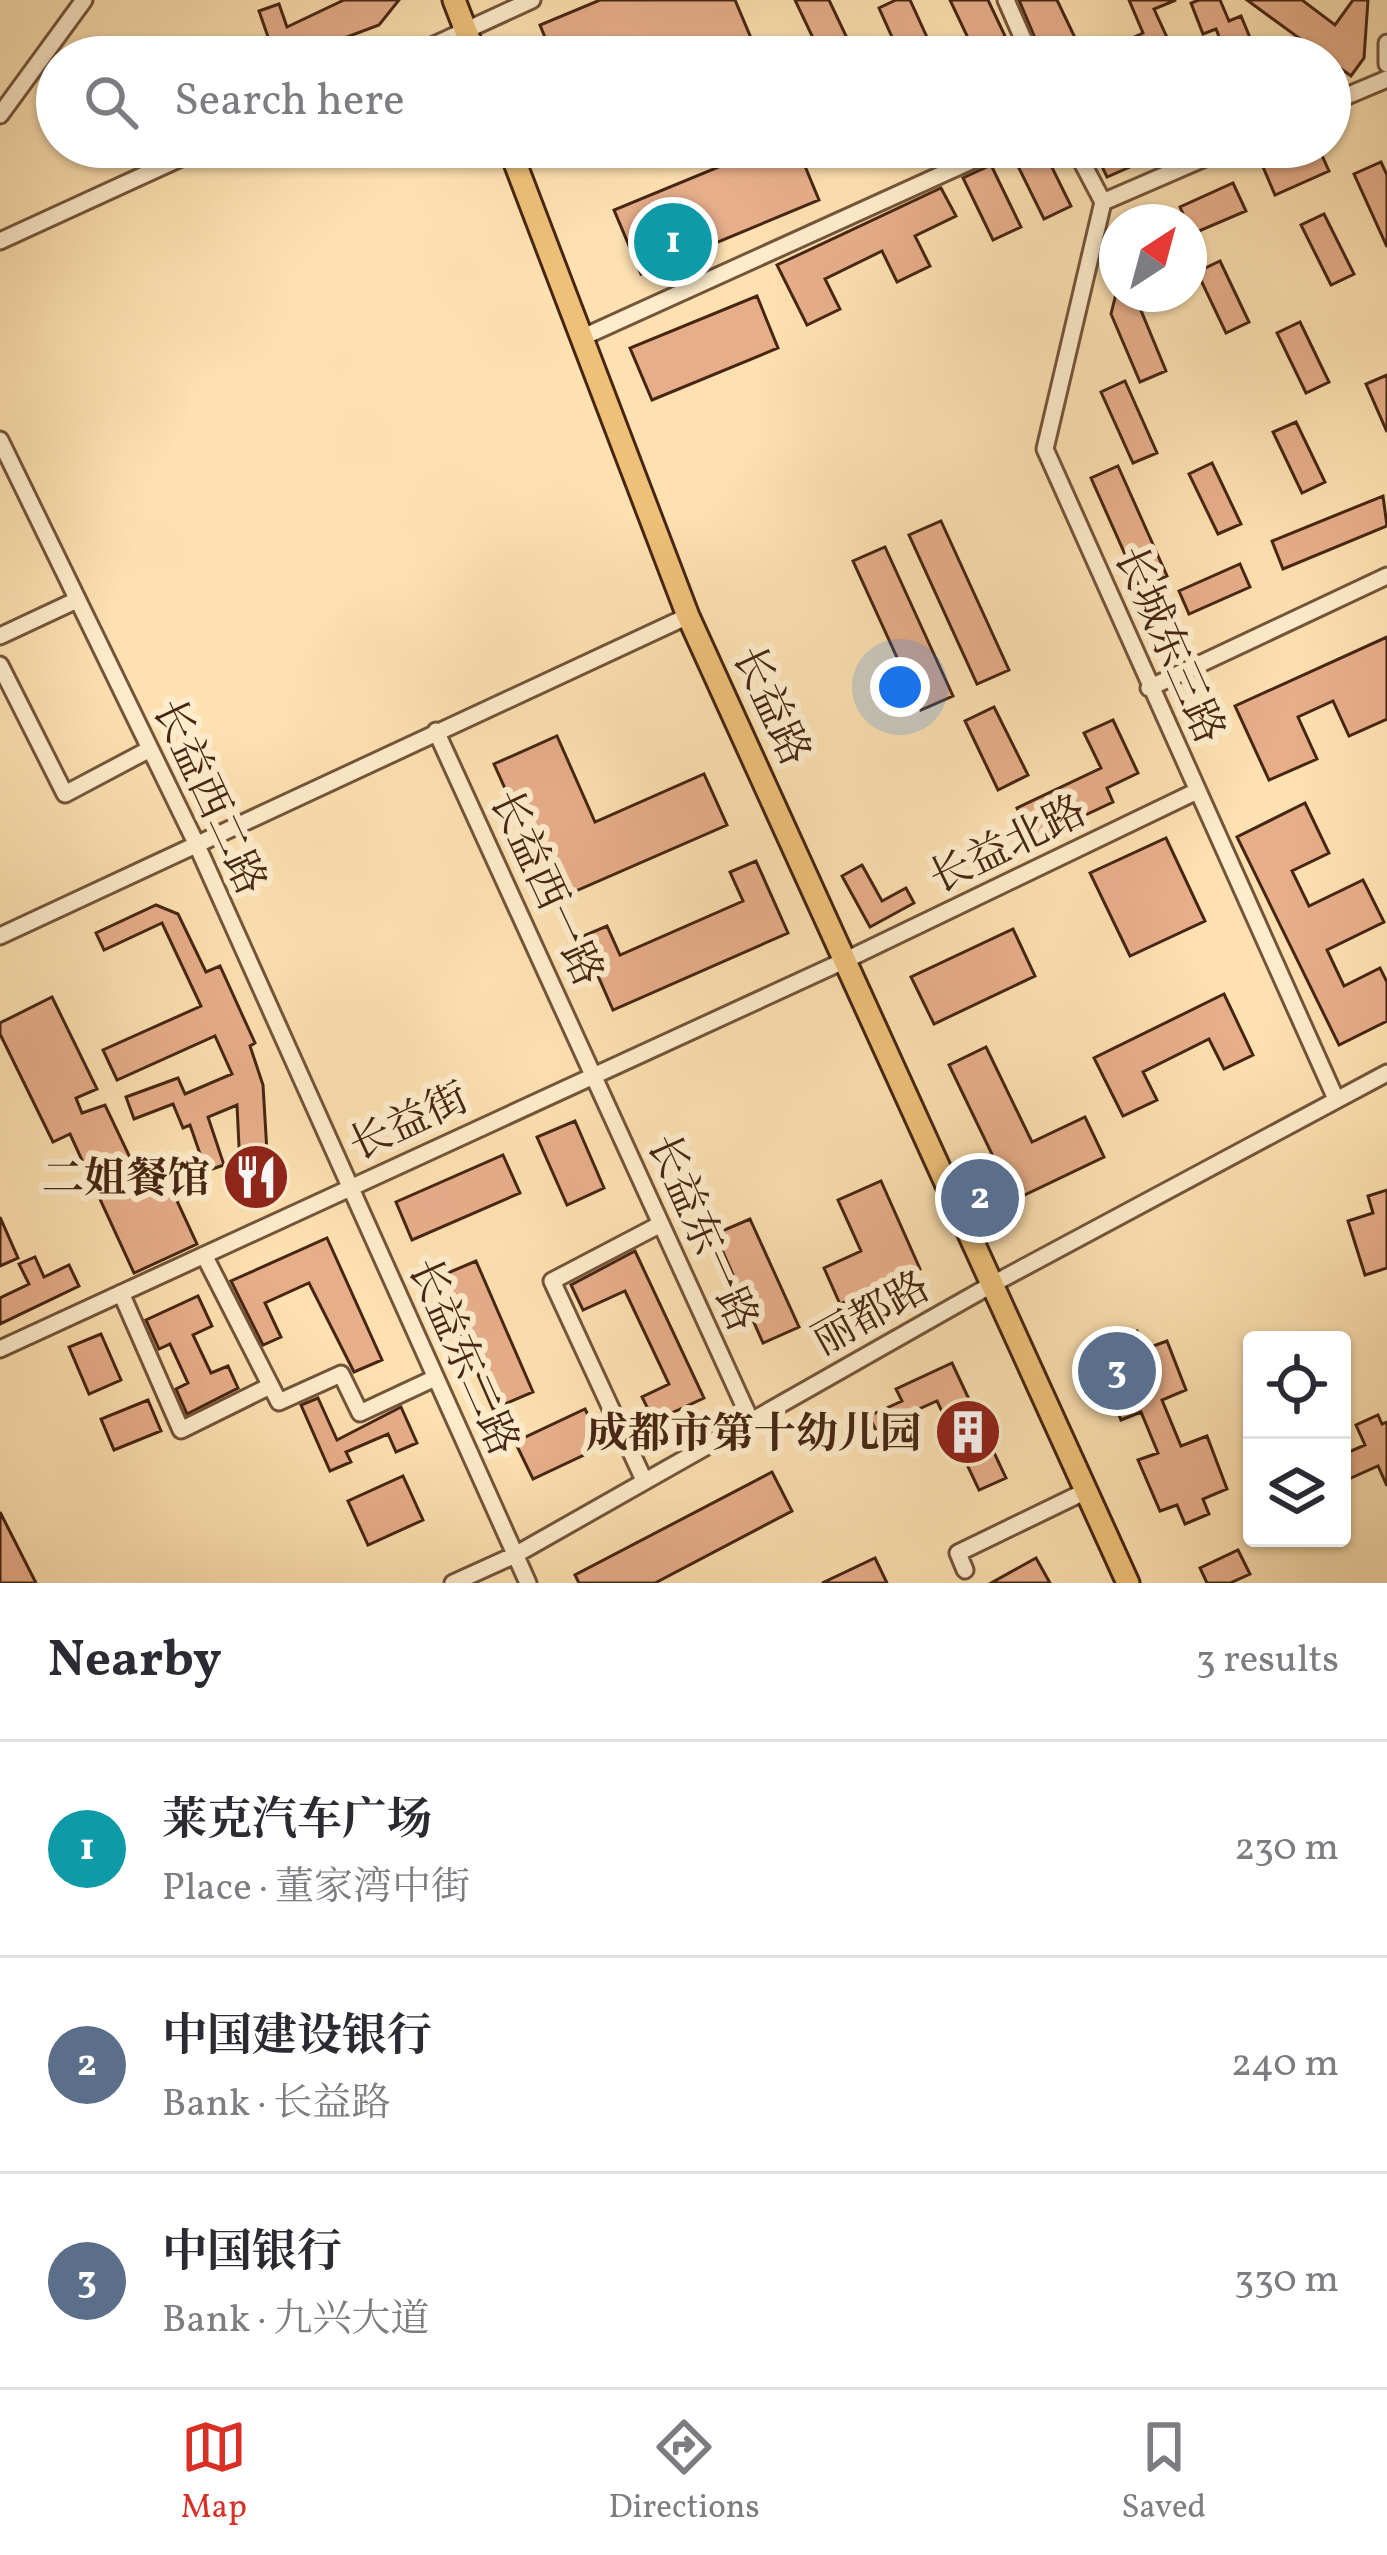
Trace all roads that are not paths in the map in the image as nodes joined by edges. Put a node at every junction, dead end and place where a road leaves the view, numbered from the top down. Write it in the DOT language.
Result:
graph roads {
  1 [pos="84,0"];
  2 [pos="454,0"];
  3 [pos="532,0"];
  4 [pos="1006,0"];
  5 [pos="466,29"];
  6 [pos="58,36"];
  7 [pos="452,36"];
  8 [pos="468,36"];
  9 [pos="1022,36"];
  10 [pos="1387,43"];
  11 [pos="1387,64"];
  12 [pos="36,66"];
  13 [pos="1387,79"];
  14 [pos="1351,95"];
  15 [pos="0,115"];
  16 [pos="159,168"];
  17 [pos="517,168"];
  18 [pos="956,168"];
  19 [pos="1085,168"];
  20 [pos="1182,168"];
  21 [pos="1103,202"];
  22 [pos="0,241"];
  23 [pos="581,338"];
  24 [pos="0,440"];
  25 [pos="5,464"];
  26 [pos="1387,576"];
  27 [pos="77,600"];
  28 [pos="688,616"];
  29 [pos="0,636"];
  30 [pos="0,665"];
  31 [pos="1149,688"];
  32 [pos="436,730"];
  33 [pos="150,749"];
  34 [pos="1197,791"];
  35 [pos="195,841"];
  36 [pos="0,936"];
  37 [pos="848,959"];
  38 [pos="1387,1073"];
  39 [pos="593,1074"];
  40 [pos="1336,1099"];
  41 [pos="349,1188"];
  42 [pos="661,1224"];
  43 [pos="204,1255"];
  44 [pos="992,1285"];
  45 [pos="121,1293"];
  46 [pos="0,1349"];
  47 [pos="435,1378"];
  48 [pos="270,1386"];
  49 [pos="750,1419"];
  50 [pos="644,1480"];
  51 [pos="1086,1491"];
  52 [pos="514,1555"];
  53 [pos="965,1570"];
  54 [pos="453,1583"];
  55 [pos="527,1583"];
  56 [pos="1128,1583"];
  1 -- 6 [label="street"];
  2 -- 5 [label="main road"];
  3 -- 5 [label="street"];
  4 -- 9 [label="street"];
  5 -- 7 [label="street"];
  5 -- 8 [label="main road"];
  10 -- 11 [label="street"];
  12 -- 15 [label="street"];
  13 -- 14 [label="street"];
  16 -- 22 [label="street"];
  17 -- 23 [label="main road, 长益路"];
  18 -- 23 [label="street"];
  19 -- 21 [label="street"];
  20 -- 21 [label="street"];
  21 -- 31 [label="street, 长城东三路"];
  23 -- 28 [label="main road, 长益路"];
  24 -- 25 [label="street, 长益西二路"];
  25 -- 27 [label="street, 长益西二路"];
  26 -- 31 [label="street"];
  27 -- 29 [label="street"];
  27 -- 33 [label="street, 长益西二路"];
  28 -- 32 [label="street"];
  28 -- 37 [label="main road, 长益路"];
  30 -- 33 [label="street"];
  31 -- 34 [label="street, 长城东三路"];
  32 -- 35 [label="street"];
  32 -- 39 [label="street, 长益西一路"];
  33 -- 35 [label="street, 长益西二路"];
  34 -- 37 [label="street, 长益北路"];
  34 -- 40 [label="street, 长城东三路"];
  35 -- 36 [label="street"];
  35 -- 41 [label="street, 长益西二路"];
  37 -- 39 [label="street, 长益街"];
  37 -- 44 [label="main road, 长益路"];
  38 -- 40 [label="street, 丽都路"];
  39 -- 41 [label="street, 长益街"];
  39 -- 42 [label="street, 长益东一路"];
  40 -- 44 [label="street, 丽都路"];
  41 -- 43 [label="street, 长益街"];
  41 -- 47 [label="street, 长益东二路"];
  42 -- 49 [label="street, 长益东一路"];
  42 -- 50 [label="street"];
  43 -- 45 [label="street, 长益街"];
  43 -- 48 [label="street"];
  44 -- 49 [label="street, 丽都路"];
  44 -- 51 [label="main road, 长益路"];
  45 -- 46 [label="street, 长益街"];
  45 -- 48 [label="street"];
  47 -- 48 [label="street"];
  47 -- 52 [label="street, 长益东二路"];
  49 -- 50 [label="street, 丽都路"];
  50 -- 52 [label="street, 丽都路"];
  51 -- 53 [label="street"];
  51 -- 56 [label="main road, 长益路"];
  52 -- 54 [label="street, 丽都路"];
  52 -- 55 [label="street, 长益东二路"];
}
